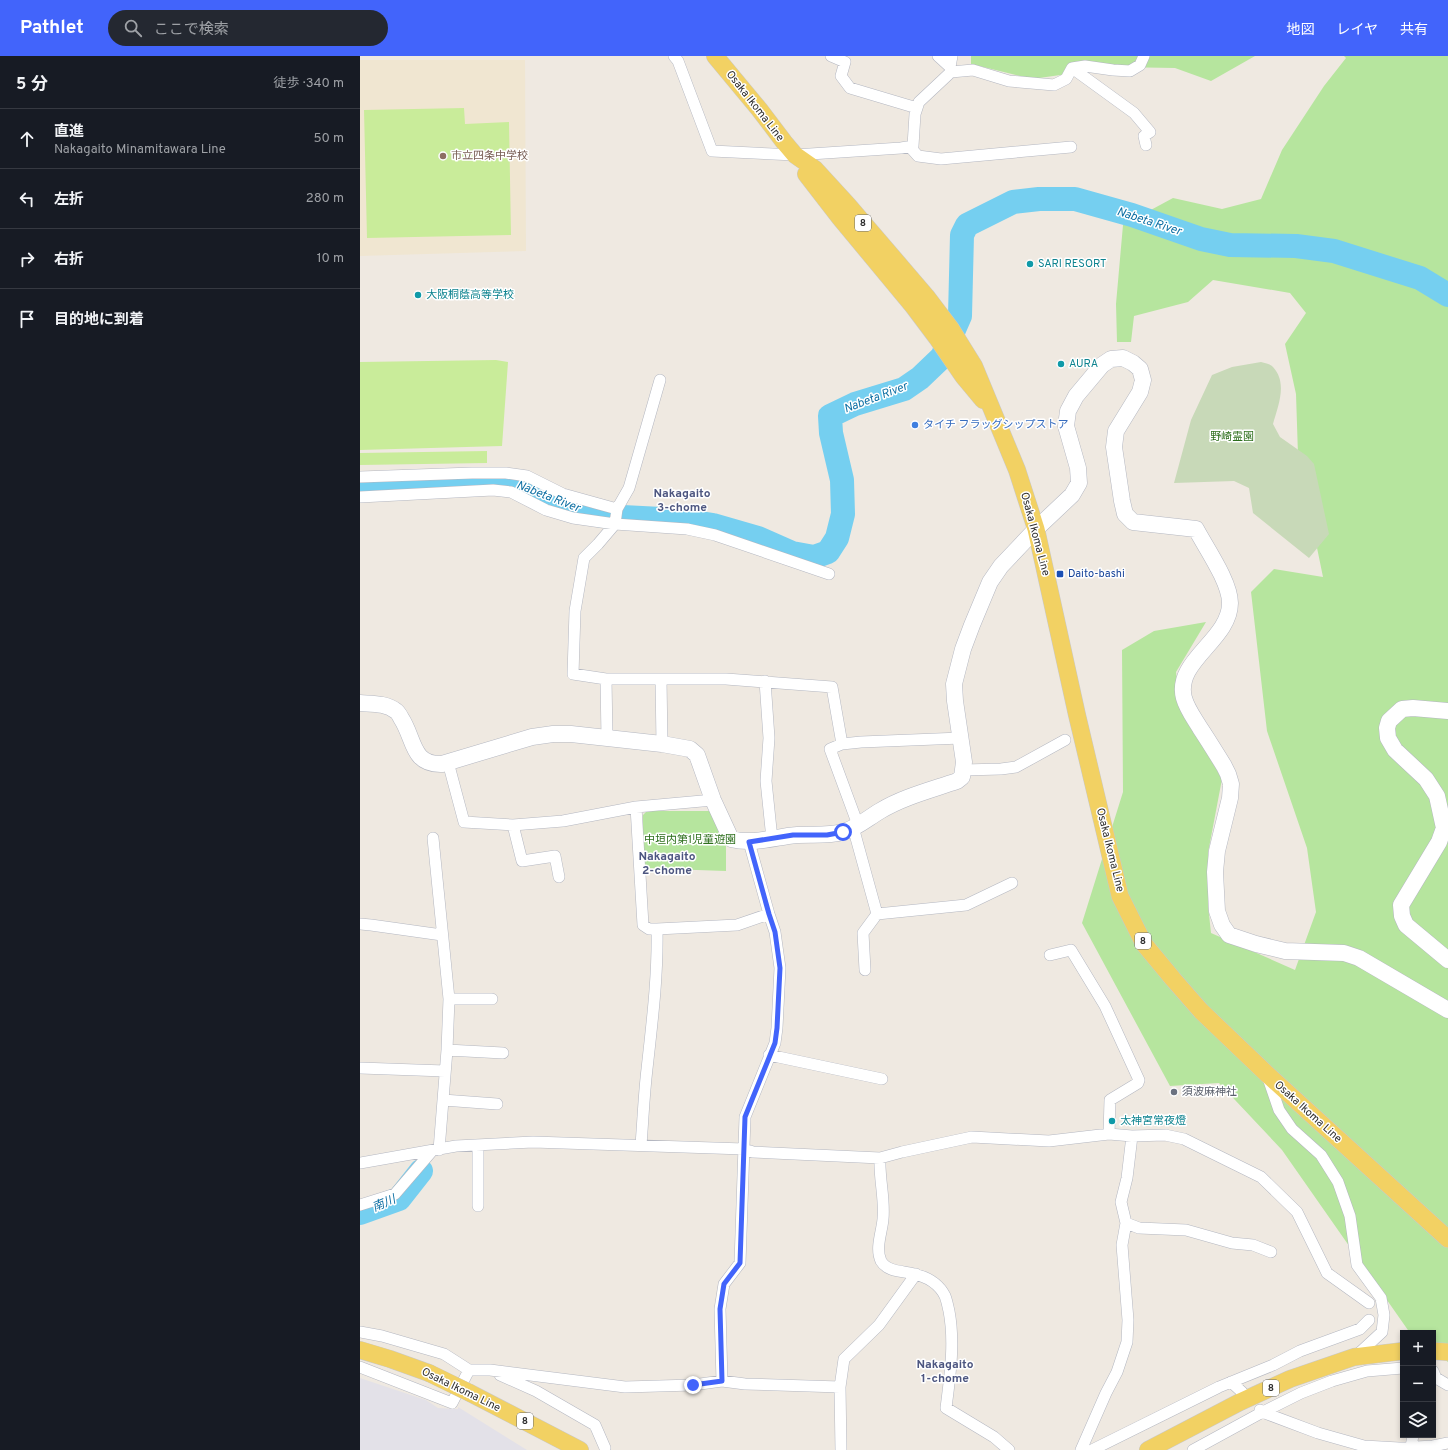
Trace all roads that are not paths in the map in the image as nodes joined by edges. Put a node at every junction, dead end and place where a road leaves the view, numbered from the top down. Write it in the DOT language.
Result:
graph roads {
  1 [pos="674,56"];
  2 [pos="715,56"];
  3 [pos="831,56"];
  4 [pos="938,56"];
  5 [pos="1144,56"];
  6 [pos="951,65"];
  7 [pos="1072,68"];
  8 [pos="917,108"];
  9 [pos="1146,145"];
  10 [pos="910,147"];
  11 [pos="1071,147"];
  12 [pos="795,155"];
  13 [pos="660,380"];
  14 [pos="360,477"];
  15 [pos="360,497"];
  16 [pos="617,509"];
  17 [pos="615,524"];
  18 [pos="1036,529"];
  19 [pos="829,574"];
  20 [pos="606,679"];
  21 [pos="661,679"];
  22 [pos="765,681"];
  23 [pos="360,703"];
  24 [pos="1448,711"];
  25 [pos="607,738"];
  26 [pos="961,738"];
  27 [pos="1065,740"];
  28 [pos="662,744"];
  29 [pos="842,744"];
  30 [pos="448,762"];
  31 [pos="964,770"];
  32 [pos="713,800"];
  33 [pos="636,807"];
  34 [pos="513,825"];
  35 [pos="855,826"];
  36 [pos="433,838"];
  37 [pos="772,839"];
  38 [pos="749,842"];
  39 [pos="560,877"];
  40 [pos="1012,883"];
  41 [pos="769,914"];
  42 [pos="876,914"];
  43 [pos="360,924"];
  44 [pos="657,930"];
  45 [pos="442,935"];
  46 [pos="1050,955"];
  47 [pos="1448,960"];
  48 [pos="865,970"];
  49 [pos="449,999"];
  50 [pos="492,999"];
  51 [pos="1448,1010"];
  52 [pos="447,1050"];
  53 [pos="502,1053"];
  54 [pos="769,1055"];
  55 [pos="360,1068"];
  56 [pos="445,1071"];
  57 [pos="1268,1075"];
  58 [pos="882,1079"];
  59 [pos="443,1100"];
  60 [pos="497,1104"];
  61 [pos="1109,1134"];
  62 [pos="1132,1136"];
  63 [pos="478,1145"];
  64 [pos="641,1145"];
  65 [pos="744,1149"];
  66 [pos="436,1151"];
  67 [pos="880,1158"];
  68 [pos="360,1163"];
  69 [pos="360,1205"];
  70 [pos="478,1206"];
  71 [pos="1126,1223"];
  72 [pos="1448,1239"];
  73 [pos="1271,1252"];
  74 [pos="916,1274"];
  75 [pos="1369,1303"];
  76 [pos="1369,1320"];
  77 [pos="360,1332"];
  78 [pos="360,1350"];
  79 [pos="1400,1351"];
  80 [pos="1436,1351"];
  81 [pos="1448,1352"];
  82 [pos="1354,1357"];
  83 [pos="360,1367"];
  84 [pos="1400,1368"];
  85 [pos="469,1370"];
  86 [pos="490,1370"];
  87 [pos="1436,1377"];
  88 [pos="722,1381"];
  89 [pos="1231,1382"];
  90 [pos="1448,1386"];
  91 [pos="840,1387"];
  92 [pos="1242,1392"];
  93 [pos="1260,1409"];
  94 [pos="1412,1438"];
  95 [pos="1448,1443"];
  96 [pos="1410,1447"];
  97 [pos="605,1448"];
  98 [pos="580,1450"];
  99 [pos="841,1450"];
  100 [pos="1009,1450"];
  101 [pos="1081,1450"];
  102 [pos="1092,1450"];
  103 [pos="1148,1450"];
  104 [pos="1193,1450"];
  1 -- 12 [label="street"];
  2 -- 12 [label="main road, Osaka Ikoma Line / 8"];
  3 -- 8 [label="street"];
  4 -- 6 [label="street"];
  5 -- 7 [label="street"];
  6 -- 7 [label="street"];
  6 -- 8 [label="street"];
  7 -- 9 [label="street"];
  8 -- 10 [label="street"];
  10 -- 11 [label="street"];
  10 -- 12 [label="street"];
  12 -- 18 [label="main road, Osaka Ikoma Line / 8"];
  13 -- 16 [label="street"];
  14 -- 16 [label="street"];
  15 -- 17 [label="street"];
  16 -- 17 [label="street"];
  17 -- 19 [label="street"];
  17 -- 20 [label="street"];
  18 -- 26 [label="main road"];
  18 -- 51 [label="main road"];
  18 -- 57 [label="main road, Osaka Ikoma Line / 8"];
  20 -- 21 [label="street"];
  20 -- 25 [label="street"];
  21 -- 22 [label="street"];
  21 -- 28 [label="street"];
  22 -- 29 [label="street"];
  22 -- 37 [label="street"];
  23 -- 30 [label="main road"];
  24 -- 47 [label="main road"];
  25 -- 28 [label="main road"];
  25 -- 30 [label="main road"];
  26 -- 29 [label="street"];
  26 -- 31 [label="main road"];
  27 -- 31 [label="street"];
  28 -- 32 [label="main road"];
  29 -- 35 [label="street"];
  30 -- 34 [label="street"];
  31 -- 35 [label="main road"];
  32 -- 33 [label="street"];
  32 -- 38 [label="main road"];
  33 -- 34 [label="street"];
  33 -- 44 [label="street"];
  34 -- 39 [label="street"];
  35 -- 37 [label="main road"];
  35 -- 42 [label="street"];
  36 -- 45 [label="street"];
  37 -- 38 [label="main road"];
  38 -- 41 [label="street"];
  40 -- 42 [label="street"];
  41 -- 44 [label="street"];
  41 -- 54 [label="street"];
  42 -- 48 [label="street"];
  43 -- 45 [label="street"];
  44 -- 64 [label="street"];
  45 -- 49 [label="street"];
  46 -- 61 [label="street"];
  49 -- 50 [label="street"];
  49 -- 52 [label="street"];
  52 -- 53 [label="street"];
  52 -- 56 [label="street"];
  54 -- 58 [label="street"];
  54 -- 65 [label="street"];
  55 -- 56 [label="street"];
  56 -- 59 [label="street"];
  57 -- 72 [label="main road, Osaka Ikoma Line / 8"];
  57 -- 82 [label="street"];
  59 -- 60 [label="street"];
  59 -- 66 [label="street"];
  61 -- 62 [label="street"];
  61 -- 67 [label="street"];
  62 -- 71 [label="street"];
  62 -- 75 [label="street"];
  63 -- 64 [label="street"];
  63 -- 66 [label="street"];
  63 -- 70 [label="street"];
  64 -- 65 [label="street"];
  65 -- 67 [label="street"];
  65 -- 88 [label="street"];
  66 -- 68 [label="street"];
  66 -- 69 [label="street"];
  67 -- 74 [label="street"];
  71 -- 73 [label="street"];
  71 -- 101 [label="street"];
  74 -- 91 [label="street"];
  74 -- 100 [label="street"];
  76 -- 89 [label="street"];
  77 -- 85 [label="street"];
  78 -- 98 [label="main road, Osaka Ikoma Line / 8, bridge"];
  79 -- 82 [label="main road, 8"];
  80 -- 81 [label="main road"];
  82 -- 103 [label="main road, 8"];
  83 -- 85 [label="street"];
  84 -- 93 [label="street"];
  85 -- 86 [label="street"];
  86 -- 88 [label="street"];
  86 -- 97 [label="street"];
  87 -- 90 [label="street"];
  88 -- 91 [label="street"];
  89 -- 92 [label="street"];
  89 -- 102 [label="street"];
  91 -- 99 [label="street"];
  93 -- 96 [label="street"];
  93 -- 104 [label="street"];
  94 -- 96 [label="street"];
  95 -- 96 [label="street"];
}
